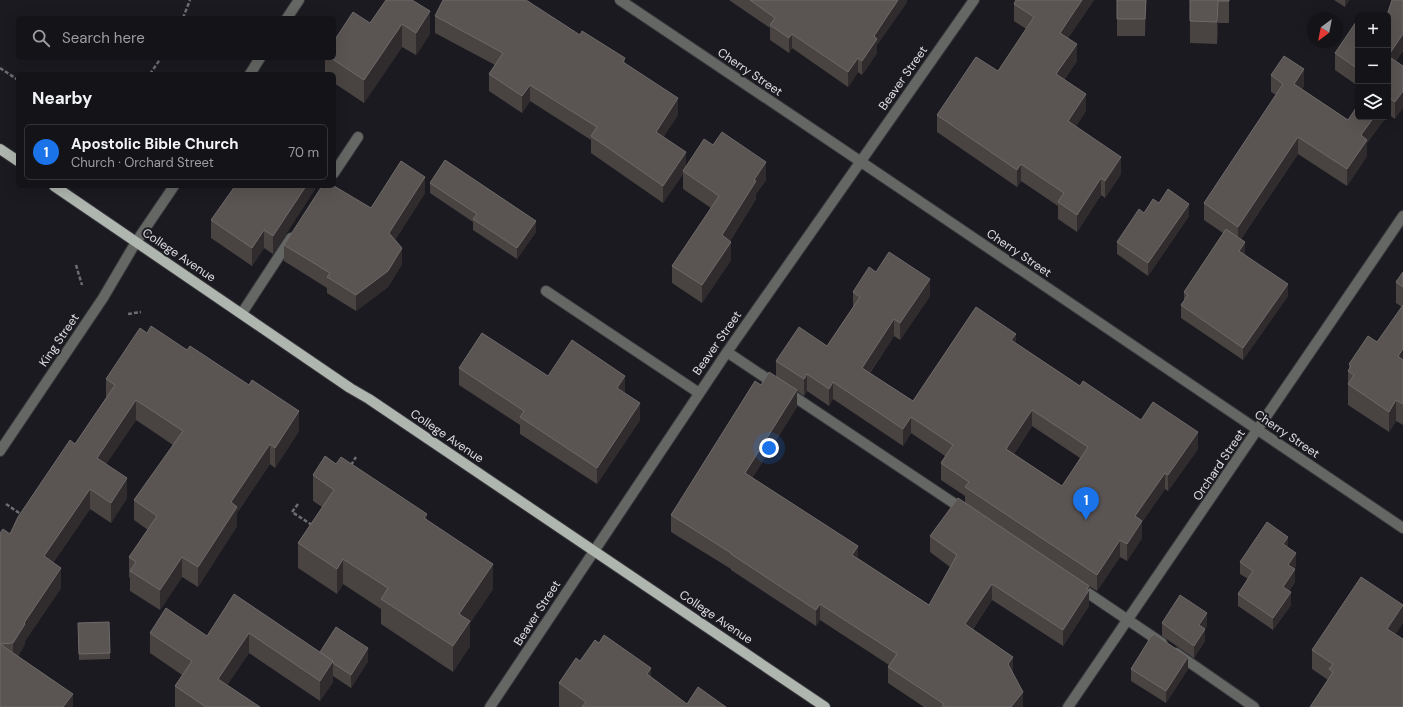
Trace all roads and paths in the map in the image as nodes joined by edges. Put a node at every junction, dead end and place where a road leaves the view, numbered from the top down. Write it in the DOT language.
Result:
graph roads {
  1 [pos="190,0"];
  2 [pos="300,0"];
  3 [pos="620,0"];
  4 [pos="974,0"];
  5 [pos="184,16"];
  6 [pos="288,16"];
  7 [pos="160,60"];
  8 [pos="259,60"];
  9 [pos="0,68"];
  10 [pos="151,72"];
  11 [pos="251,72"];
  12 [pos="16,79"];
  13 [pos="358,137"];
  14 [pos="0,149"];
  15 [pos="16,160"];
  16 [pos="861,162"];
  17 [pos="336,170"];
  18 [pos="57,188"];
  19 [pos="173,188"];
  20 [pos="1403,216"];
  21 [pos="296,230"];
  22 [pos="136,242"];
  23 [pos="76,265"];
  24 [pos="82,285"];
  25 [pos="546,291"];
  26 [pos="141,312"];
  27 [pos="242,313"];
  28 [pos="128,314"];
  29 [pos="727,352"];
  30 [pos="699,393"];
  31 [pos="1258,430"];
  32 [pos="0,452"];
  33 [pos="356,457"];
  34 [pos="348,470"];
  35 [pos="6,504"];
  36 [pos="298,504"];
  37 [pos="24,516"];
  38 [pos="974,517"];
  39 [pos="316,519"];
  40 [pos="312,525"];
  41 [pos="1403,528"];
  42 [pos="308,531"];
  43 [pos="594,550"];
  44 [pos="1074,584"];
  45 [pos="1128,620"];
  46 [pos="490,707"];
  47 [pos="825,707"];
  48 [pos="1068,707"];
  49 [pos="1254,707"];
  1 -- 5 [label="path"];
  2 -- 6 [label="street"];
  3 -- 16 [label="street, Cherry Street"];
  4 -- 16 [label="street, Beaver Street"];
  7 -- 10 [label="path"];
  8 -- 11 [label="street"];
  9 -- 12 [label="path"];
  13 -- 17 [label="street"];
  14 -- 15 [label="main road"];
  16 -- 29 [label="street, Beaver Street"];
  16 -- 31 [label="street, Cherry Street"];
  18 -- 22 [label="main road, College Avenue"];
  19 -- 22 [label="street, King Street"];
  20 -- 31 [label="street, Orchard Street"];
  21 -- 27 [label="street"];
  22 -- 27 [label="main road, College Avenue"];
  22 -- 32 [label="street, King Street"];
  23 -- 24 [label="path"];
  25 -- 30 [label="street"];
  26 -- 28 [label="path"];
  27 -- 43 [label="main road, College Avenue"];
  29 -- 30 [label="street, Beaver Street"];
  29 -- 38 [label="street"];
  30 -- 43 [label="street, Beaver Street"];
  31 -- 41 [label="street, Cherry Street"];
  31 -- 45 [label="street, Orchard Street"];
  33 -- 34 [label="path"];
  35 -- 37 [label="path"];
  36 -- 40 [label="path"];
  39 -- 40 [label="path"];
  40 -- 42 [label="path"];
  43 -- 46 [label="street, Beaver Street"];
  43 -- 47 [label="main road, College Avenue"];
  44 -- 45 [label="street"];
  45 -- 48 [label="street, Orchard Street"];
  45 -- 49 [label="street"];
}
